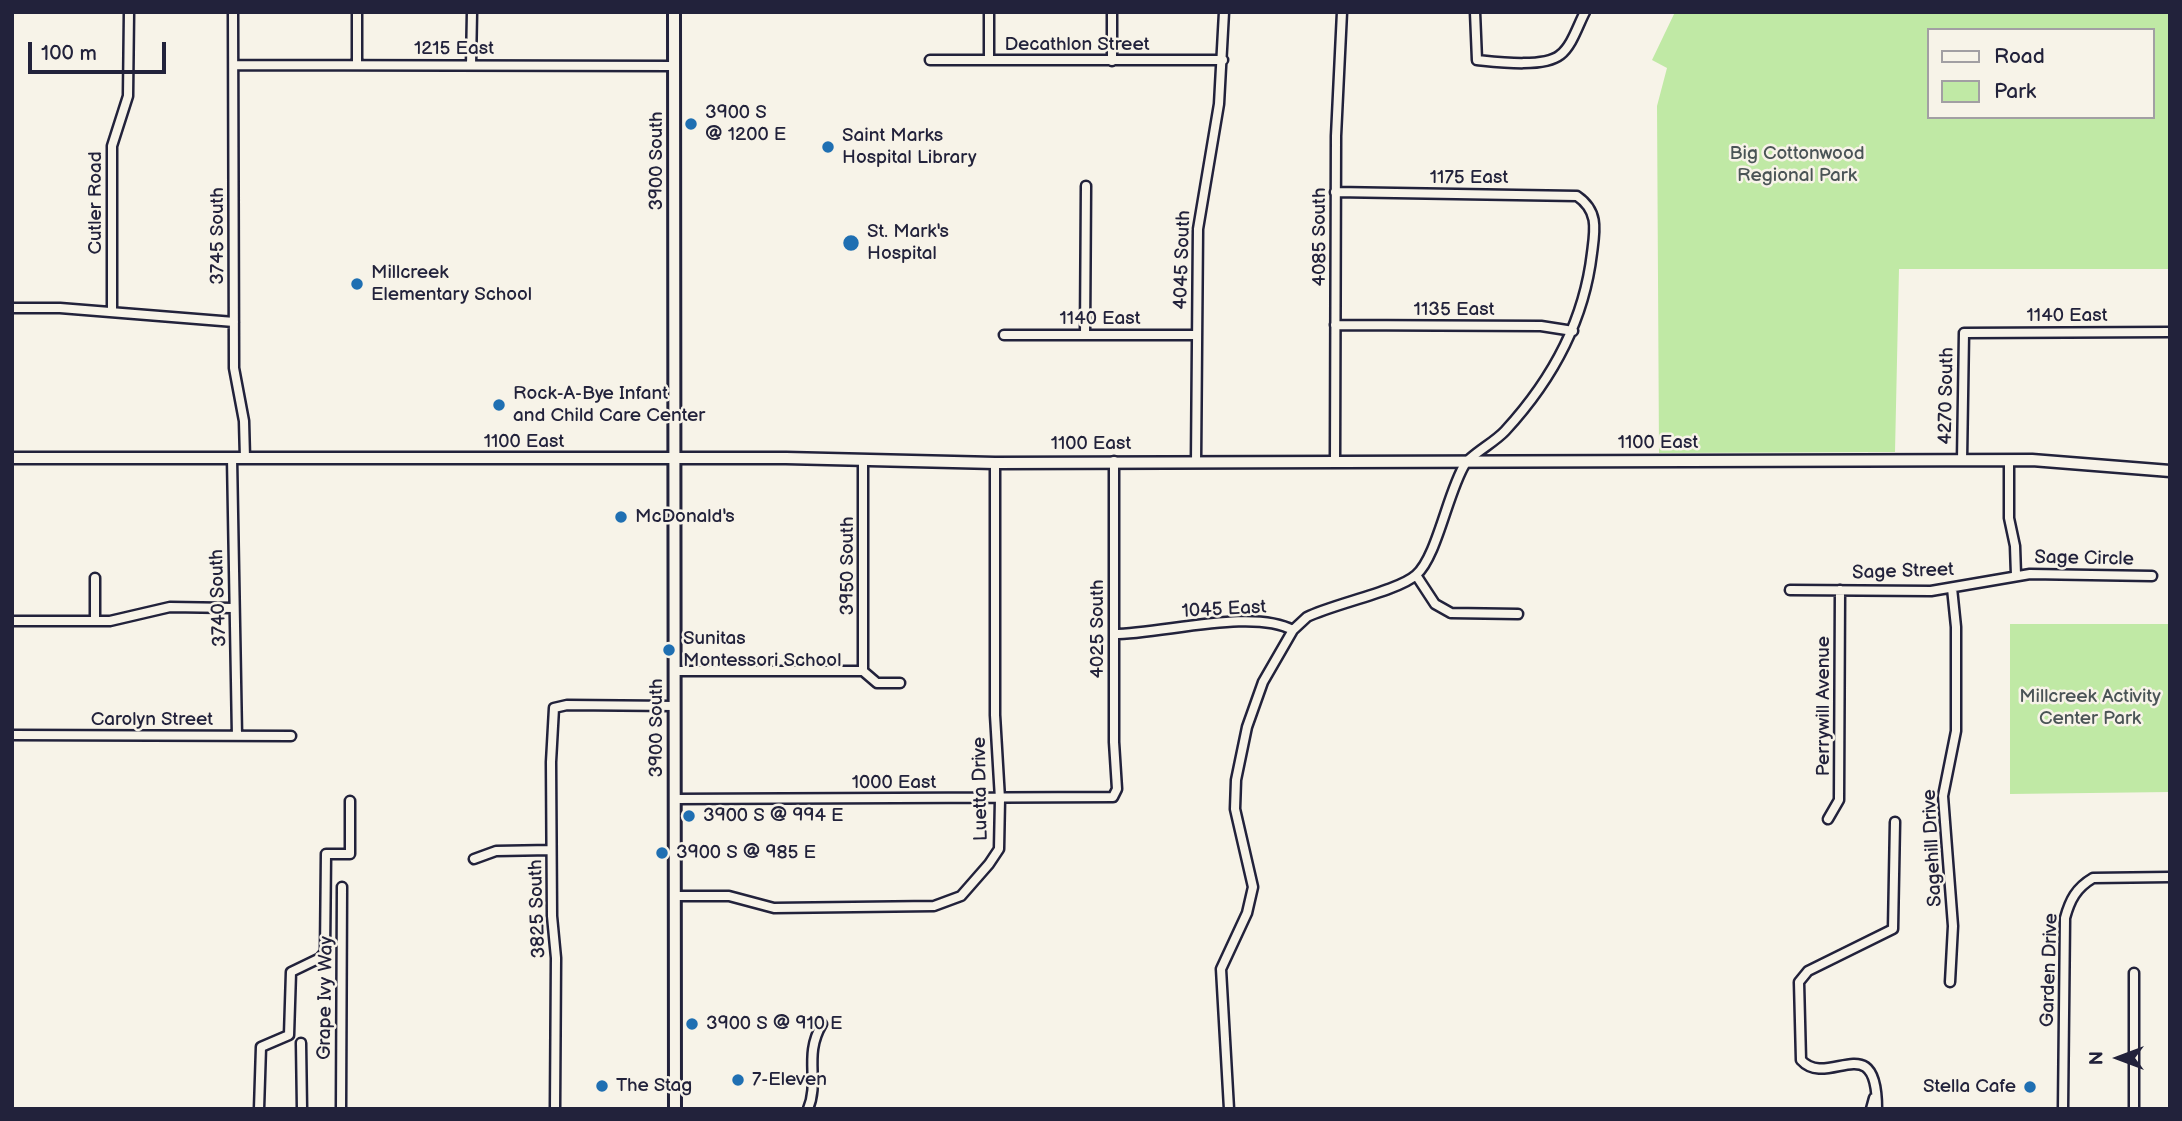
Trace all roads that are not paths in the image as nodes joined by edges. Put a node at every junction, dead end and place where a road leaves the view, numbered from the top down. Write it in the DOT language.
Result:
graph roads {
  1 [pos="130,12"];
  2 [pos="233,12"];
  3 [pos="357,12"];
  4 [pos="472,12"];
  5 [pos="674,12"];
  6 [pos="989,12"];
  7 [pos="1112,12"];
  8 [pos="1224,12"];
  9 [pos="1342,12"];
  10 [pos="1475,12"];
  11 [pos="1585,12"];
  12 [pos="930,60"];
  13 [pos="989,60"];
  14 [pos="1223,60"];
  15 [pos="1112,61"];
  16 [pos="357,64"];
  17 [pos="234,65"];
  18 [pos="471,65"];
  19 [pos="675,66"];
  20 [pos="1086,186"];
  21 [pos="1335,192"];
  22 [pos="12,308"];
  23 [pos="112,313"];
  24 [pos="234,322"];
  25 [pos="1335,326"];
  26 [pos="1573,331"];
  27 [pos="2170,332"];
  28 [pos="1964,333"];
  29 [pos="1004,335"];
  30 [pos="1085,335"];
  31 [pos="1196,335"];
  32 [pos="12,458"];
  33 [pos="232,458"];
  34 [pos="245,458"];
  35 [pos="675,458"];
  36 [pos="1468,460"];
  37 [pos="1962,460"];
  38 [pos="2009,460"];
  39 [pos="863,461"];
  40 [pos="1114,461"];
  41 [pos="1335,461"];
  42 [pos="1196,462"];
  43 [pos="995,463"];
  44 [pos="2170,471"];
  45 [pos="1416,575"];
  46 [pos="2016,575"];
  47 [pos="2152,576"];
  48 [pos="94,578"];
  49 [pos="1952,588"];
  50 [pos="1790,590"];
  51 [pos="1840,590"];
  52 [pos="233,608"];
  53 [pos="1518,614"];
  54 [pos="12,621"];
  55 [pos="95,621"];
  56 [pos="1293,630"];
  57 [pos="1114,634"];
  58 [pos="675,671"];
  59 [pos="863,671"];
  60 [pos="900,683"];
  61 [pos="675,706"];
  62 [pos="12,735"];
  63 [pos="237,736"];
  64 [pos="291,736"];
  65 [pos="1113,797"];
  66 [pos="675,799"];
  67 [pos="1000,799"];
  68 [pos="350,801"];
  69 [pos="1828,819"];
  70 [pos="1895,822"];
  71 [pos="551,850"];
  72 [pos="474,859"];
  73 [pos="2170,877"];
  74 [pos="342,887"];
  75 [pos="675,896"];
  76 [pos="2134,973"];
  77 [pos="1950,982"];
  78 [pos="822,1024"];
  79 [pos="301,1043"];
  80 [pos="1874,1098"];
  81 [pos="259,1109"];
  82 [pos="302,1109"];
  83 [pos="341,1109"];
  84 [pos="555,1109"];
  85 [pos="675,1109"];
  86 [pos="808,1109"];
  87 [pos="1229,1109"];
  88 [pos="1871,1109"];
  89 [pos="1877,1109"];
  90 [pos="2063,1109"];
  91 [pos="2134,1109"];
  1 -- 23 [label="street, Cutler Road"];
  2 -- 17 [label="street, 3745 South"];
  3 -- 16 [label="street"];
  4 -- 18 [label="street"];
  5 -- 19 [label="main road, 3900 South"];
  6 -- 13 [label="street"];
  7 -- 15 [label="street"];
  8 -- 14 [label="street, 4045 South"];
  9 -- 21 [label="street, 4085 South"];
  10 -- 11 [label="street"];
  12 -- 13 [label="street, Decathlon Street"];
  13 -- 15 [label="street, Decathlon Street"];
  14 -- 15 [label="street, Decathlon Street"];
  14 -- 31 [label="street, 4045 South"];
  16 -- 17 [label="street, 1215 East"];
  16 -- 18 [label="street, 1215 East"];
  17 -- 24 [label="street, 3745 South"];
  18 -- 19 [label="street, 1215 East"];
  19 -- 35 [label="main road, 3900 South"];
  20 -- 30 [label="street"];
  21 -- 25 [label="street, 4085 South"];
  21 -- 26 [label="street, 1175 East"];
  22 -- 23 [label="street"];
  23 -- 24 [label="street"];
  24 -- 34 [label="street, 3745 South"];
  25 -- 26 [label="street, 1135 East"];
  25 -- 41 [label="street, 4085 South"];
  26 -- 36 [label="street"];
  27 -- 28 [label="street, 1140 East"];
  28 -- 37 [label="street, 4270 South"];
  29 -- 30 [label="street, 1140 East"];
  30 -- 31 [label="street, 1140 East"];
  31 -- 42 [label="street, 4045 South"];
  32 -- 33 [label="street, 1100 East"];
  33 -- 34 [label="street, 1100 East"];
  33 -- 52 [label="street, 3740 South"];
  34 -- 35 [label="street, 1100 East"];
  35 -- 39 [label="street, 1100 East"];
  35 -- 58 [label="main road, 3900 South"];
  36 -- 37 [label="street, 1100 East"];
  36 -- 41 [label="street, 1100 East"];
  36 -- 45 [label="street"];
  37 -- 38 [label="street, 1100 East"];
  38 -- 44 [label="street, 1100 East"];
  38 -- 46 [label="street"];
  39 -- 43 [label="street, 1100 East"];
  39 -- 59 [label="street, 3950 South"];
  40 -- 42 [label="street, 1100 East"];
  40 -- 43 [label="street, 1100 East"];
  40 -- 57 [label="street, 4025 South"];
  41 -- 42 [label="street, 1100 East"];
  43 -- 67 [label="street, Luetta Drive"];
  45 -- 53 [label="street"];
  45 -- 56 [label="street"];
  46 -- 47 [label="street, Sage Circle"];
  46 -- 49 [label="street, Sage Street"];
  48 -- 55 [label="street"];
  49 -- 51 [label="street, Sage Street"];
  49 -- 77 [label="street, Sagehill Drive"];
  50 -- 51 [label="street, Sage Street"];
  51 -- 69 [label="street, Perrywill Avenue"];
  52 -- 55 [label="street"];
  52 -- 63 [label="street, 3740 South"];
  54 -- 55 [label="street"];
  56 -- 57 [label="street, 1045 East"];
  56 -- 87 [label="street"];
  57 -- 65 [label="street, 4025 South"];
  58 -- 59 [label="street"];
  58 -- 61 [label="main road, 3900 South"];
  59 -- 60 [label="street"];
  61 -- 66 [label="main road, 3900 South"];
  61 -- 71 [label="street, 3825 South"];
  62 -- 63 [label="street, Carolyn Street"];
  63 -- 64 [label="street, Carolyn Street"];
  65 -- 67 [label="street, 1000 East"];
  66 -- 67 [label="street, 1000 East"];
  66 -- 75 [label="main road, 3900 South"];
  67 -- 75 [label="street, Luetta Drive"];
  68 -- 81 [label="street"];
  70 -- 80 [label="street"];
  71 -- 72 [label="street"];
  71 -- 84 [label="street, 3825 South"];
  73 -- 90 [label="street, Garden Drive"];
  74 -- 83 [label="street, Grape Ivy Way"];
  75 -- 85 [label="main road, 3900 South"];
  76 -- 91 [label="street"];
  78 -- 86 [label="street"];
  79 -- 82 [label="street"];
  80 -- 88 [label="street"];
  80 -- 89 [label="street"];
}
